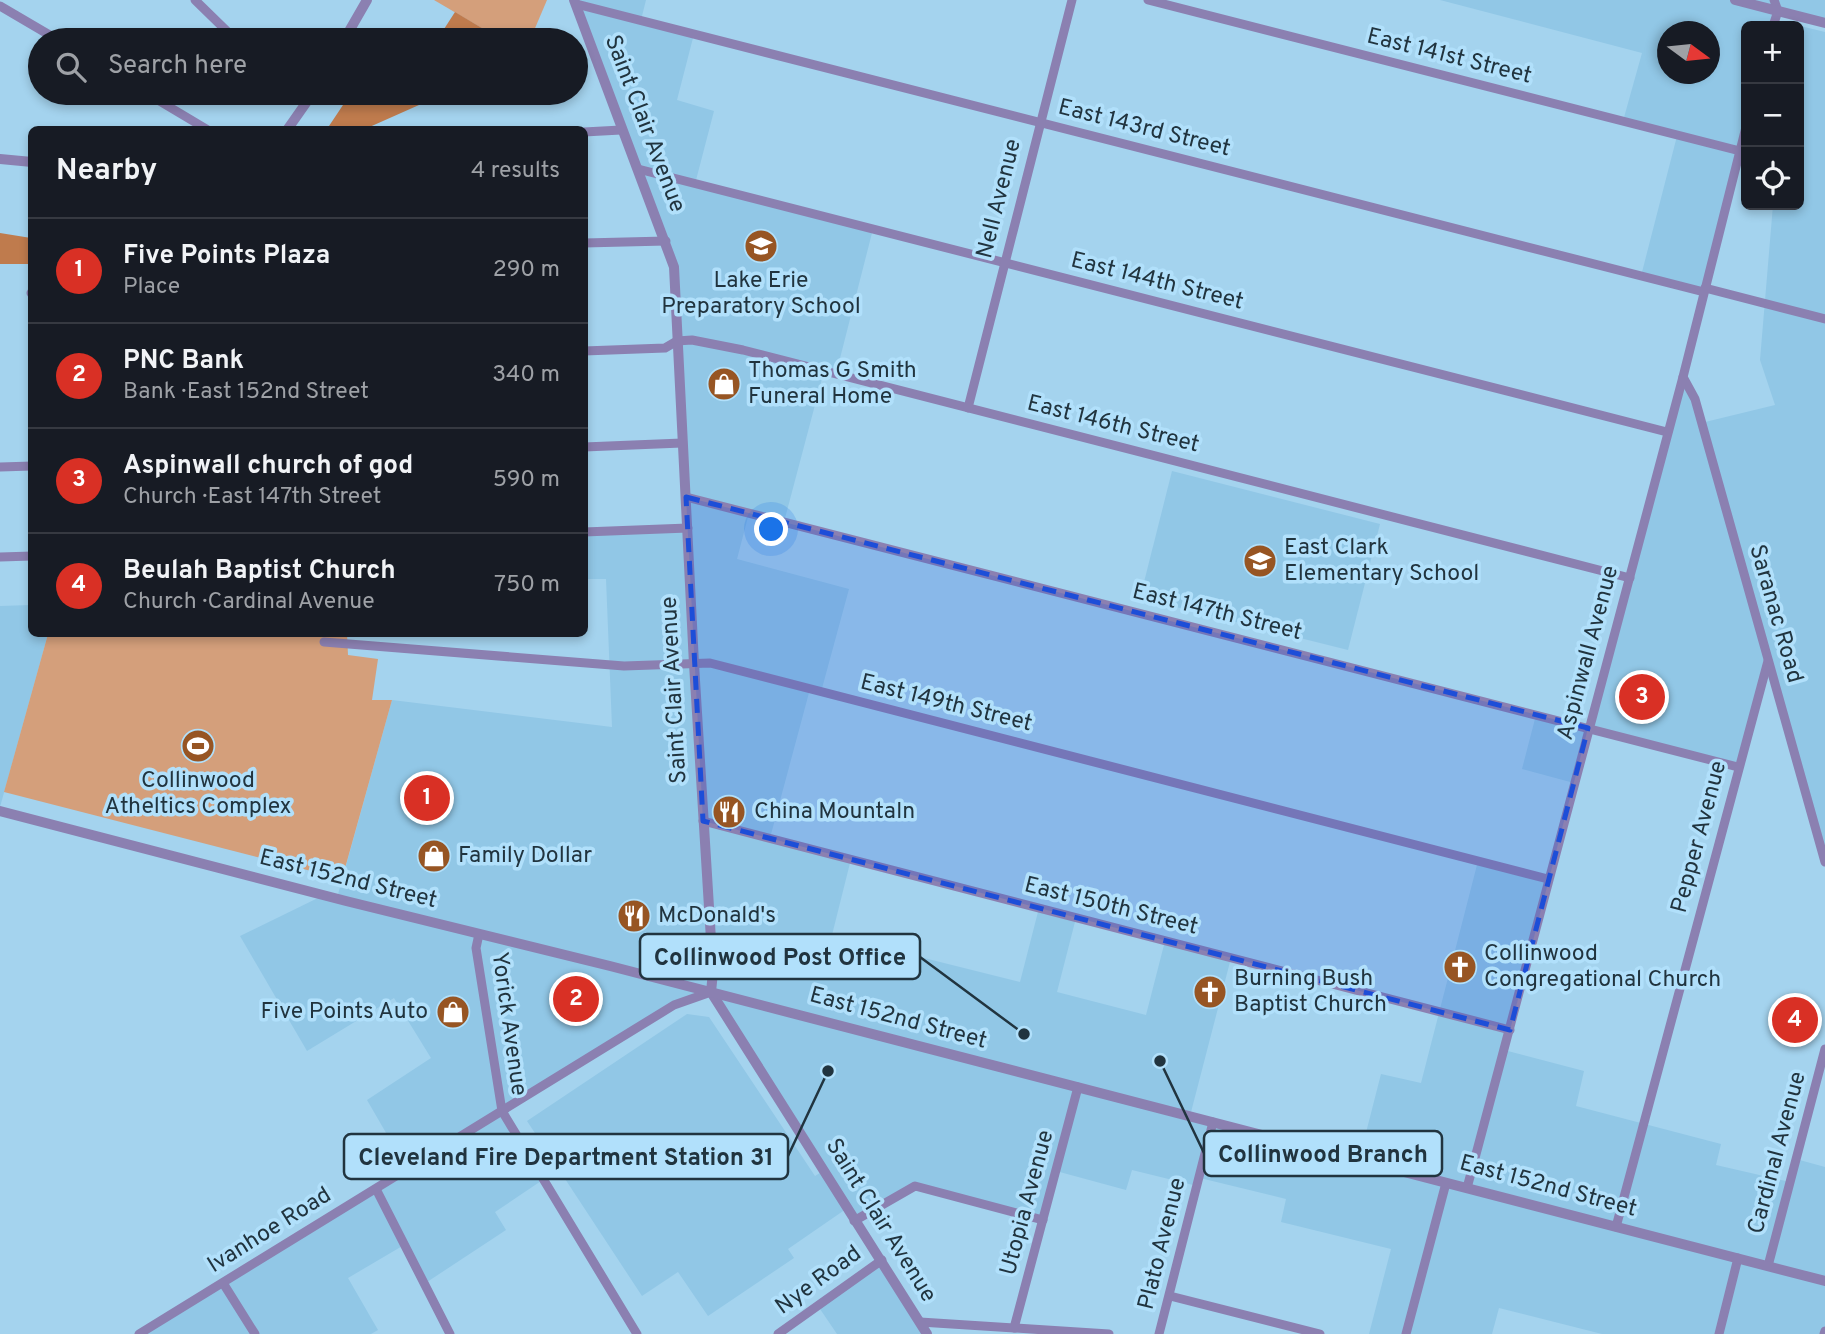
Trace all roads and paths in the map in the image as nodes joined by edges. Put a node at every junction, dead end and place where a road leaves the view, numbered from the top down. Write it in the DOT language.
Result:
graph roads {
  1 [pos="195,0"];
  2 [pos="367,0"];
  3 [pos="1072,0"];
  4 [pos="1148,0"];
  5 [pos="1735,0"];
  6 [pos="575,2"];
  7 [pos="1776,5"];
  8 [pos="0,6"];
  9 [pos="1825,23"];
  10 [pos="38,28"];
  11 [pos="224,28"];
  12 [pos="351,28"];
  13 [pos="584,28"];
  14 [pos="588,38"];
  15 [pos="166,105"];
  16 [pos="305,105"];
  17 [pos="1040,122"];
  18 [pos="201,126"];
  19 [pos="290,126"];
  20 [pos="621,130"];
  21 [pos="588,132"];
  22 [pos="1741,147"];
  23 [pos="1740,151"];
  24 [pos="0,159"];
  25 [pos="28,162"];
  26 [pos="638,169"];
  27 [pos="666,241"];
  28 [pos="588,243"];
  29 [pos="1004,263"];
  30 [pos="1704,290"];
  31 [pos="1825,319"];
  32 [pos="677,341"];
  33 [pos="588,351"];
  34 [pos="1683,377"];
  35 [pos="968,408"];
  36 [pos="1667,432"];
  37 [pos="682,443"];
  38 [pos="588,447"];
  39 [pos="28,466"];
  40 [pos="0,467"];
  41 [pos="686,497"];
  42 [pos="688,528"];
  43 [pos="588,532"];
  44 [pos="28,556"];
  45 [pos="0,557"];
  46 [pos="1630,578"];
  47 [pos="324,642"];
  48 [pos="1768,661"];
  49 [pos="694,664"];
  50 [pos="1588,728"];
  51 [pos="1738,767"];
  52 [pos="0,811"];
  53 [pos="703,821"];
  54 [pos="1825,862"];
  55 [pos="1548,879"];
  56 [pos="479,934"];
  57 [pos="711,992"];
  58 [pos="1510,1030"];
  59 [pos="1825,1049"];
  60 [pos="1078,1087"];
  61 [pos="502,1111"];
  62 [pos="1213,1122"];
  63 [pos="1446,1183"];
  64 [pos="1467,1188"];
  65 [pos="376,1189"];
  66 [pos="1043,1220"];
  67 [pos="854,1221"];
  68 [pos="1616,1227"];
  69 [pos="1738,1258"];
  70 [pos="882,1260"];
  71 [pos="1768,1266"];
  72 [pos="1825,1281"];
  73 [pos="223,1283"];
  74 [pos="1170,1296"];
  75 [pos="920,1322"];
  76 [pos="1014,1328"];
  77 [pos="139,1334"];
  78 [pos="255,1334"];
  79 [pos="450,1334"];
  80 [pos="637,1334"];
  81 [pos="778,1334"];
  82 [pos="927,1334"];
  83 [pos="1109,1334"];
  84 [pos="1159,1334"];
  85 [pos="1320,1334"];
  86 [pos="1406,1334"];
  87 [pos="1720,1334"];
  1 -- 11 [label="street"];
  2 -- 12 [label="street"];
  3 -- 17 [label="street, Nell Avenue"];
  4 -- 23 [label="street, East 141st Street"];
  5 -- 7 [label="street"];
  6 -- 13 [label="street, Saint Clair Avenue"];
  6 -- 17 [label="street, East 143rd Street"];
  7 -- 9 [label="street"];
  8 -- 10 [label="street"];
  14 -- 20 [label="street, Saint Clair Avenue"];
  15 -- 18 [label="street"];
  16 -- 19 [label="street"];
  17 -- 29 [label="street, Nell Avenue"];
  17 -- 30 [label="street, East 143rd Street"];
  20 -- 21 [label="street"];
  20 -- 26 [label="street, Saint Clair Avenue"];
  22 -- 23 [label="street, Aspinwall Avenue"];
  23 -- 30 [label="street, Aspinwall Avenue"];
  24 -- 25 [label="street"];
  26 -- 27 [label="street, Saint Clair Avenue"];
  26 -- 29 [label="street, East 144th Street"];
  27 -- 28 [label="street"];
  27 -- 32 [label="street, Saint Clair Avenue"];
  29 -- 35 [label="street, Nell Avenue"];
  29 -- 36 [label="street, East 144th Street"];
  30 -- 31 [label="street, East 143rd Street"];
  30 -- 34 [label="street, Aspinwall Avenue"];
  32 -- 33 [label="street, East 146th Street"];
  32 -- 35 [label="street, East 146th Street"];
  32 -- 37 [label="street, Saint Clair Avenue"];
  34 -- 36 [label="street, Aspinwall Avenue"];
  34 -- 48 [label="street, Saranac Road"];
  35 -- 46 [label="street, East 146th Street"];
  36 -- 46 [label="street, Aspinwall Avenue"];
  37 -- 38 [label="street"];
  37 -- 41 [label="street, Saint Clair Avenue"];
  39 -- 40 [label="street"];
  41 -- 42 [label="street, Saint Clair Avenue"];
  41 -- 50 [label="street, East 147th Street"];
  42 -- 43 [label="street"];
  42 -- 49 [label="street, Saint Clair Avenue"];
  44 -- 45 [label="street"];
  46 -- 50 [label="street, Aspinwall Avenue"];
  47 -- 49 [label="street, East 149th Street"];
  48 -- 51 [label="street, Pepper Avenue"];
  48 -- 54 [label="street, Saranac Road"];
  49 -- 53 [label="street, Saint Clair Avenue"];
  49 -- 55 [label="street, East 149th Street"];
  50 -- 51 [label="street, East 147th Street"];
  50 -- 55 [label="street, Aspinwall Avenue"];
  51 -- 68 [label="street, Pepper Avenue"];
  52 -- 56 [label="street, East 152nd Street"];
  53 -- 57 [label="street, Saint Clair Avenue"];
  53 -- 58 [label="street, East 150th Street"];
  55 -- 58 [label="street, Aspinwall Avenue"];
  56 -- 57 [label="street, East 152nd Street"];
  56 -- 61 [label="street, Yorick Avenue"];
  57 -- 60 [label="street, East 152nd Street"];
  57 -- 61 [label="street, Ivanhoe Road"];
  57 -- 67 [label="street, Saint Clair Avenue"];
  58 -- 64 [label="street, Aspinwall Avenue"];
  59 -- 71 [label="street, Cardinal Avenue"];
  60 -- 62 [label="street, East 152nd Street"];
  60 -- 66 [label="street, Utopia Avenue"];
  61 -- 65 [label="street, Ivanhoe Road"];
  61 -- 80 [label="street, Yorick Avenue"];
  62 -- 63 [label="street, East 152nd Street"];
  62 -- 74 [label="street, Plato Avenue"];
  63 -- 64 [label="street, East 152nd Street"];
  63 -- 86 [label="street"];
  64 -- 68 [label="street, East 152nd Street"];
  65 -- 73 [label="street, Ivanhoe Road"];
  65 -- 79 [label="street"];
  66 -- 67 [label="street"];
  66 -- 76 [label="street, Utopia Avenue"];
  67 -- 70 [label="street, Saint Clair Avenue"];
  68 -- 69 [label="street, East 152nd Street"];
  69 -- 71 [label="street, East 152nd Street"];
  69 -- 87 [label="street"];
  70 -- 75 [label="street, Saint Clair Avenue"];
  70 -- 81 [label="street, Nye Road"];
  71 -- 72 [label="street, East 152nd Street"];
  73 -- 77 [label="street, Ivanhoe Road"];
  73 -- 78 [label="street"];
  74 -- 84 [label="street, Plato Avenue"];
  74 -- 85 [label="street"];
  75 -- 76 [label="street"];
  75 -- 82 [label="street, Saint Clair Avenue"];
  76 -- 83 [label="street"];
}
